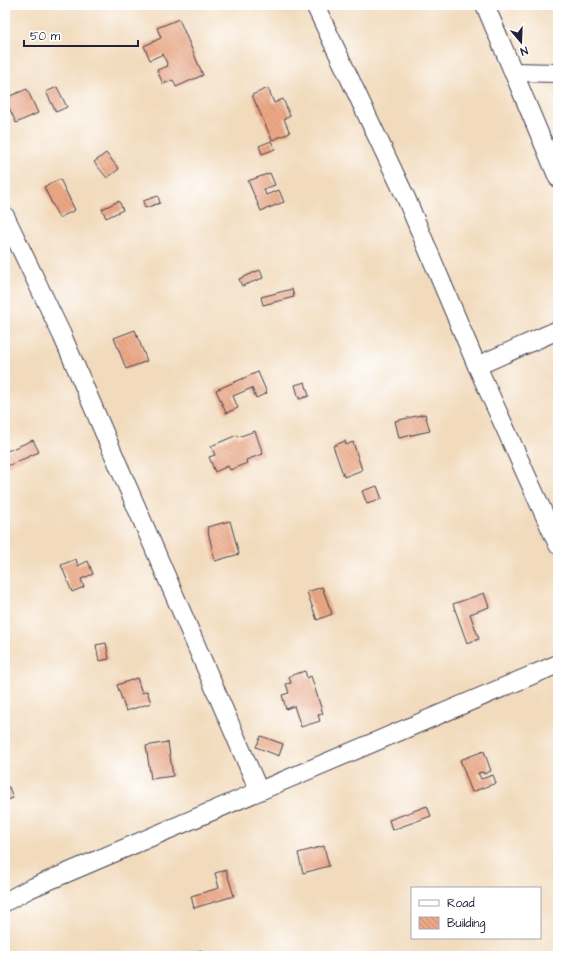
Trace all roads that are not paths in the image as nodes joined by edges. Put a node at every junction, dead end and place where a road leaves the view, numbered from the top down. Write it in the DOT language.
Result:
graph roads {
  1 [pos="315,5"];
  2 [pos="485,5"];
  3 [pos="513,72"];
  4 [pos="558,73"];
  5 [pos="558,178"];
  6 [pos="5,216"];
  7 [pos="558,330"];
  8 [pos="477,366"];
  9 [pos="558,545"];
  10 [pos="558,664"];
  11 [pos="259,791"];
  12 [pos="5,902"];
  1 -- 8 [label="street"];
  2 -- 3 [label="street"];
  3 -- 4 [label="street"];
  3 -- 5 [label="street"];
  6 -- 11 [label="street"];
  7 -- 8 [label="street"];
  8 -- 9 [label="street"];
  10 -- 11 [label="street"];
  11 -- 12 [label="street"];
}
